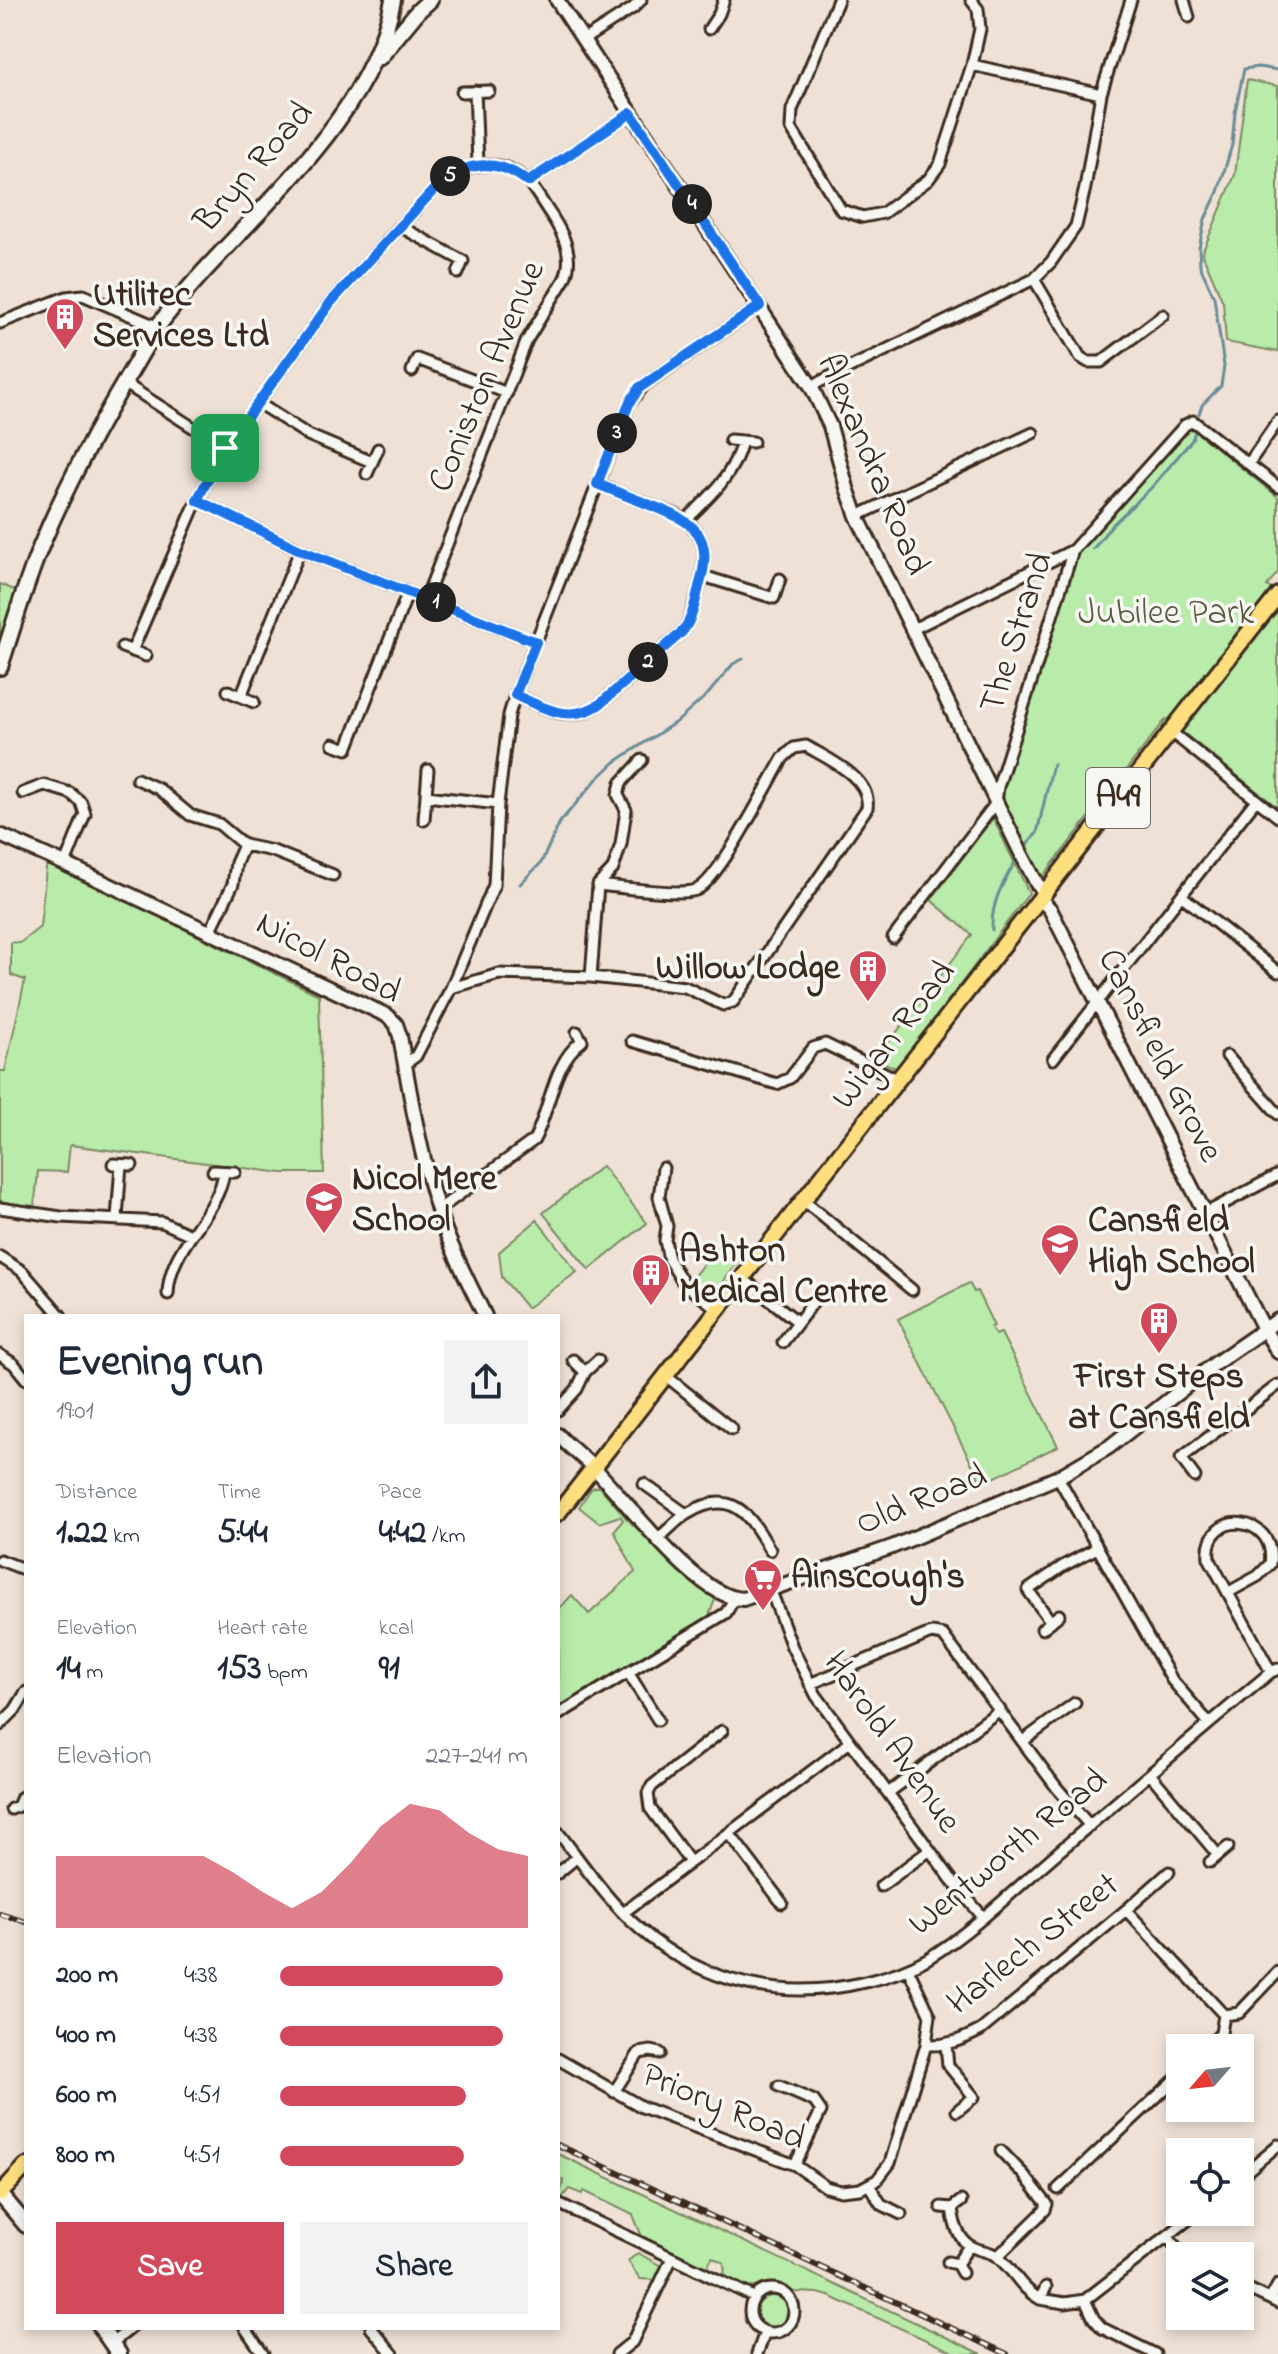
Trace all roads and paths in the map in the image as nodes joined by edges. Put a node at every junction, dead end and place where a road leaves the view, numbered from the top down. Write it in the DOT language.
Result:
graph roads {
  1 [pos="393,0"];
  2 [pos="430,0"];
  3 [pos="557,0"];
  4 [pos="641,0"];
  5 [pos="724,0"];
  6 [pos="838,0"];
  7 [pos="971,0"];
  8 [pos="1131,0"];
  9 [pos="1184,0"];
  10 [pos="1189,17"];
  11 [pos="709,29"];
  12 [pos="583,40"];
  13 [pos="972,65"];
  14 [pos="372,67"];
  15 [pos="475,91"];
  16 [pos="489,91"];
  17 [pos="462,92"];
  18 [pos="1101,94"];
  19 [pos="631,113"];
  20 [pos="478,164"];
  21 [pos="528,182"];
  22 [pos="401,227"];
  23 [pos="458,273"];
  24 [pos="1034,279"];
  25 [pos="760,306"];
  26 [pos="1163,315"];
  27 [pos="0,323"];
  28 [pos="158,327"];
  29 [pos="412,371"];
  30 [pos="124,383"];
  31 [pos="811,386"];
  32 [pos="507,393"];
  33 [pos="258,403"];
  34 [pos="1278,421"];
  35 [pos="1033,433"];
  36 [pos="730,440"];
  37 [pos="225,448"];
  38 [pos="378,449"];
  39 [pos="372,462"];
  40 [pos="1249,463"];
  41 [pos="367,474"];
  42 [pos="597,484"];
  43 [pos="1278,487"];
  44 [pos="197,500"];
  45 [pos="857,516"];
  46 [pos="686,520"];
  47 [pos="300,550"];
  48 [pos="1073,550"];
  49 [pos="703,576"];
  50 [pos="780,579"];
  51 [pos="408,592"];
  52 [pos="1278,595"];
  53 [pos="426,598"];
  54 [pos="911,630"];
  55 [pos="536,642"];
  56 [pos="146,656"];
  57 [pos="0,667"];
  58 [pos="228,691"];
  59 [pos="515,695"];
  60 [pos="241,696"];
  61 [pos="254,702"];
  62 [pos="1171,732"];
  63 [pos="333,744"];
  64 [pos="642,760"];
  65 [pos="634,769"];
  66 [pos="428,770"];
  67 [pos="644,776"];
  68 [pos="136,778"];
  69 [pos="23,793"];
  70 [pos="426,796"];
  71 [pos="1256,800"];
  72 [pos="996,803"];
  73 [pos="498,804"];
  74 [pos="1278,817"];
  75 [pos="424,820"];
  76 [pos="0,835"];
  77 [pos="244,845"];
  78 [pos="65,864"];
  79 [pos="335,876"];
  80 [pos="598,885"];
  81 [pos="1043,896"];
  82 [pos="1182,896"];
  83 [pos="210,932"];
  84 [pos="893,938"];
  85 [pos="1278,972"];
  86 [pos="591,977"];
  87 [pos="451,988"];
  88 [pos="1097,1001"];
  89 [pos="577,1032"];
  90 [pos="632,1041"];
  91 [pos="1227,1056"];
  92 [pos="1053,1059"];
  93 [pos="405,1064"];
  94 [pos="899,1080"];
  95 [pos="1278,1114"];
  96 [pos="132,1165"];
  97 [pos="663,1168"];
  98 [pos="213,1171"];
  99 [pos="224,1172"];
  100 [pos="235,1172"];
  101 [pos="1278,1175"];
  102 [pos="804,1201"];
  103 [pos="0,1208"];
  104 [pos="438,1210"];
  105 [pos="1206,1213"];
  106 [pos="117,1218"];
  107 [pos="191,1235"];
  108 [pos="0,1257"];
  109 [pos="742,1278"];
  110 [pos="912,1290"];
  111 [pos="821,1292"];
  112 [pos="168,1294"];
  113 [pos="718,1309"];
  114 [pos="59,1314"];
  115 [pos="484,1314"];
  116 [pos="1278,1320"];
  117 [pos="798,1322"];
  118 [pos="1264,1329"];
  119 [pos="783,1342"];
  120 [pos="1278,1352"];
  121 [pos="1,1358"];
  122 [pos="573,1360"];
  123 [pos="598,1360"];
  124 [pos="585,1372"];
  125 [pos="24,1376"];
  126 [pos="666,1376"];
  127 [pos="1278,1385"];
  128 [pos="560,1408"];
  129 [pos="732,1429"];
  130 [pos="560,1437"];
  131 [pos="594,1467"];
  132 [pos="1058,1477"];
  133 [pos="1195,1477"];
  134 [pos="644,1484"];
  135 [pos="560,1510"];
  136 [pos="686,1514"];
  137 [pos="658,1538"];
  138 [pos="1097,1548"];
  139 [pos="770,1550"];
  140 [pos="0,1560"];
  141 [pos="24,1569"];
  142 [pos="771,1591"];
  143 [pos="1229,1592"];
  144 [pos="734,1599"];
  145 [pos="1042,1629"];
  146 [pos="1275,1671"];
  147 [pos="629,1674"];
  148 [pos="810,1684"];
  149 [pos="24,1695"];
  150 [pos="1075,1703"];
  151 [pos="1000,1710"];
  152 [pos="560,1714"];
  153 [pos="658,1720"];
  154 [pos="1209,1723"];
  155 [pos="0,1725"];
  156 [pos="722,1731"];
  157 [pos="1023,1741"];
  158 [pos="850,1742"];
  159 [pos="1150,1774"];
  160 [pos="888,1793"];
  161 [pos="1090,1826"];
  162 [pos="729,1833"];
  163 [pos="560,1835"];
  164 [pos="1228,1847"];
  165 [pos="930,1850"];
  166 [pos="577,1857"];
  167 [pos="690,1862"];
  168 [pos="887,1865"];
  169 [pos="560,1871"];
  170 [pos="1169,1872"];
  171 [pos="895,1875"];
  172 [pos="881,1886"];
  173 [pos="782,1903"];
  174 [pos="1126,1910"];
  175 [pos="623,1913"];
  176 [pos="983,1917"];
  177 [pos="908,1969"];
  178 [pos="1278,1972"];
  179 [pos="1224,2015"];
  180 [pos="1220,2034"];
  181 [pos="926,2045"];
  182 [pos="946,2045"];
  183 [pos="660,2053"];
  184 [pos="560,2060"];
  185 [pos="779,2086"];
  186 [pos="1166,2088"];
  187 [pos="614,2092"];
  188 [pos="957,2111"];
  189 [pos="1278,2145"];
  190 [pos="1001,2151"];
  191 [pos="795,2165"];
  192 [pos="1254,2165"];
  193 [pos="24,2168"];
  194 [pos="869,2185"];
  195 [pos="1058,2189"];
  196 [pos="0,2194"];
  197 [pos="961,2201"];
  198 [pos="560,2205"];
  199 [pos="941,2207"];
  200 [pos="952,2208"];
  201 [pos="901,2214"];
  202 [pos="24,2223"];
  203 [pos="1181,2226"];
  204 [pos="1168,2237"];
  205 [pos="1172,2242"];
  206 [pos="969,2246"];
  207 [pos="998,2256"];
  208 [pos="672,2258"];
  209 [pos="955,2266"];
  210 [pos="1278,2285"];
  211 [pos="1046,2287"];
  212 [pos="1254,2292"];
  213 [pos="754,2297"];
  214 [pos="1040,2299"];
  215 [pos="1085,2300"];
  216 [pos="1274,2301"];
  217 [pos="102,2330"];
  218 [pos="129,2330"];
  219 [pos="246,2330"];
  220 [pos="373,2330"];
  221 [pos="765,2332"];
  222 [pos="115,2348"];
  223 [pos="263,2354"];
  224 [pos="393,2354"];
  225 [pos="617,2354"];
  226 [pos="757,2354"];
  227 [pos="1155,2354"];
  1 -- 14 [label="main road, Bryn Road"];
  2 -- 14 [label="main road"];
  3 -- 12 [label="street, Alexandra Road"];
  4 -- 12 [label="street"];
  5 -- 11 [label="street"];
  6 -- 13 [label="street"];
  7 -- 13 [label="street"];
  8 -- 18 [label="street"];
  9 -- 10 [label="street"];
  12 -- 19 [label="street, Alexandra Road"];
  13 -- 18 [label="street"];
  14 -- 28 [label="main road, Bryn Road"];
  15 -- 16 [label="street"];
  15 -- 17 [label="street"];
  15 -- 20 [label="street"];
  18 -- 24 [label="street"];
  19 -- 21 [label="street"];
  19 -- 25 [label="street, Alexandra Road"];
  20 -- 21 [label="street"];
  20 -- 22 [label="street"];
  21 -- 32 [label="street, Coniston Avenue"];
  22 -- 23 [label="street"];
  22 -- 33 [label="street"];
  24 -- 26 [label="street"];
  24 -- 31 [label="street"];
  25 -- 31 [label="street, Alexandra Road"];
  25 -- 42 [label="street"];
  27 -- 28 [label="street"];
  28 -- 30 [label="main road, Bryn Road"];
  29 -- 32 [label="street"];
  30 -- 37 [label="street"];
  30 -- 57 [label="main road, Bryn Road"];
  31 -- 45 [label="street, Alexandra Road"];
  32 -- 53 [label="street, Coniston Avenue"];
  33 -- 37 [label="street"];
  33 -- 39 [label="street"];
  34 -- 40 [label="street"];
  35 -- 45 [label="street"];
  36 -- 46 [label="street"];
  37 -- 44 [label="street"];
  38 -- 39 [label="street"];
  39 -- 41 [label="street"];
  40 -- 43 [label="street"];
  40 -- 48 [label="street, The Strand"];
  42 -- 46 [label="street"];
  42 -- 55 [label="street"];
  44 -- 47 [label="street"];
  44 -- 56 [label="street"];
  45 -- 54 [label="street, Alexandra Road"];
  46 -- 49 [label="street"];
  47 -- 51 [label="street"];
  47 -- 60 [label="street"];
  48 -- 54 [label="street"];
  48 -- 72 [label="street, The Strand"];
  49 -- 50 [label="street"];
  49 -- 59 [label="street"];
  51 -- 53 [label="street"];
  51 -- 63 [label="street"];
  52 -- 62 [label="main road, Wigan Road / A49"];
  53 -- 55 [label="street"];
  54 -- 72 [label="street, Alexandra Road"];
  55 -- 59 [label="street"];
  58 -- 60 [label="street"];
  59 -- 73 [label="street"];
  60 -- 61 [label="street"];
  62 -- 71 [label="street"];
  62 -- 81 [label="main road, Wigan Road / A49"];
  64 -- 65 [label="street"];
  65 -- 67 [label="street"];
  65 -- 80 [label="street"];
  66 -- 70 [label="street"];
  68 -- 77 [label="street"];
  69 -- 78 [label="street"];
  70 -- 73 [label="street"];
  70 -- 75 [label="street"];
  71 -- 74 [label="street"];
  71 -- 82 [label="street"];
  72 -- 81 [label="street, Alexandra Road"];
  72 -- 84 [label="street"];
  73 -- 87 [label="street"];
  76 -- 78 [label="street, Nicol Road"];
  77 -- 79 [label="street"];
  77 -- 83 [label="street"];
  78 -- 83 [label="street, Nicol Road"];
  80 -- 86 [label="street"];
  80 -- 86 [label="street"];
  81 -- 88 [label="street, Cansfield Grove"];
  81 -- 94 [label="main road, Wigan Road / A49"];
  82 -- 85 [label="street"];
  82 -- 88 [label="street"];
  83 -- 93 [label="street, Nicol Road"];
  86 -- 87 [label="street"];
  87 -- 93 [label="street"];
  88 -- 92 [label="street"];
  88 -- 105 [label="street, Cansfield Grove"];
  89 -- 104 [label="street"];
  90 -- 94 [label="street"];
  91 -- 95 [label="street"];
  93 -- 104 [label="street, Nicol Road"];
  94 -- 102 [label="main road, Wigan Road / A49"];
  96 -- 106 [label="street"];
  97 -- 113 [label="street"];
  98 -- 99 [label="street"];
  99 -- 100 [label="street"];
  99 -- 107 [label="street"];
  101 -- 105 [label="street"];
  102 -- 109 [label="main road, Wigan Road / A49"];
  102 -- 110 [label="street"];
  103 -- 106 [label="street"];
  104 -- 115 [label="street, Nicol Road"];
  105 -- 118 [label="street, Cansfield Grove"];
  106 -- 107 [label="street"];
  107 -- 112 [label="street"];
  108 -- 114 [label="street"];
  109 -- 113 [label="main road, Wigan Road / A49"];
  109 -- 117 [label="street"];
  111 -- 117 [label="street"];
  113 -- 126 [label="main road, Wigan Road / A49"];
  116 -- 118 [label="street, Old Road"];
  117 -- 119 [label="street"];
  118 -- 120 [label="street, Cansfield Grove"];
  118 -- 132 [label="street, Old Road"];
  121 -- 125 [label="street"];
  122 -- 124 [label="street"];
  123 -- 124 [label="street"];
  124 -- 128 [label="street"];
  126 -- 129 [label="street"];
  126 -- 131 [label="main road, Wigan Road / A49"];
  127 -- 133 [label="street"];
  130 -- 131 [label="street"];
  131 -- 135 [label="main road, Wigan Road / A49"];
  131 -- 137 [label="street"];
  132 -- 138 [label="street"];
  132 -- 142 [label="street, Old Road"];
  134 -- 136 [label="street"];
  136 -- 137 [label="street"];
  136 -- 139 [label="street"];
  137 -- 144 [label="street"];
  138 -- 145 [label="street"];
  138 -- 154 [label="street"];
  140 -- 141 [label="street"];
  142 -- 144 [label="street, Old Road"];
  142 -- 148 [label="street, Harold Avenue"];
  143 -- 143 [label="street"];
  143 -- 146 [label="street"];
  144 -- 147 [label="street"];
  146 -- 154 [label="street, Wentworth Road"];
  147 -- 152 [label="street"];
  147 -- 153 [label="street"];
  148 -- 151 [label="street"];
  148 -- 158 [label="street, Harold Avenue"];
  149 -- 155 [label="street"];
  150 -- 157 [label="street"];
  151 -- 157 [label="street"];
  151 -- 160 [label="street"];
  154 -- 159 [label="street, Wentworth Road"];
  156 -- 167 [label="street"];
  157 -- 161 [label="street"];
  158 -- 160 [label="street, Harold Avenue"];
  158 -- 162 [label="street"];
  159 -- 161 [label="street, Wentworth Road"];
  159 -- 164 [label="street"];
  160 -- 165 [label="street, Harold Avenue"];
  161 -- 176 [label="street, Wentworth Road"];
  162 -- 167 [label="street"];
  162 -- 173 [label="street"];
  163 -- 166 [label="street, Wentworth Road"];
  165 -- 171 [label="street"];
  165 -- 176 [label="street, Harold Avenue"];
  166 -- 169 [label="street"];
  166 -- 175 [label="street, Wentworth Road"];
  167 -- 175 [label="street"];
  168 -- 171 [label="street"];
  170 -- 174 [label="street, Harlech Street"];
  171 -- 172 [label="street"];
  174 -- 179 [label="street"];
  174 -- 182 [label="street, Harlech Street"];
  175 -- 177 [label="street, Wentworth Road"];
  176 -- 177 [label="street, Wentworth Road"];
  177 -- 181 [label="street"];
  178 -- 179 [label="street"];
  179 -- 180 [label="street"];
  181 -- 182 [label="street, Harlech Street"];
  181 -- 194 [label="street"];
  182 -- 188 [label="street"];
  183 -- 187 [label="street"];
  184 -- 187 [label="street, Priory Road"];
  185 -- 191 [label="street"];
  186 -- 195 [label="street"];
  187 -- 191 [label="street, Priory Road"];
  189 -- 192 [label="street"];
  190 -- 207 [label="street"];
  191 -- 194 [label="street, Priory Road"];
  193 -- 196 [label="main road"];
  194 -- 201 [label="street"];
  196 -- 202 [label="main road"];
  197 -- 200 [label="street"];
  198 -- 208 [label="street"];
  199 -- 200 [label="street"];
  200 -- 206 [label="street"];
  203 -- 204 [label="street"];
  204 -- 205 [label="street"];
  204 -- 215 [label="street"];
  206 -- 207 [label="street"];
  206 -- 209 [label="street"];
  207 -- 214 [label="street"];
  208 -- 213 [label="street"];
  208 -- 225 [label="street"];
  210 -- 216 [label="street"];
  211 -- 214 [label="street"];
  212 -- 216 [label="street"];
  213 -- 221 [label="street"];
  213 -- 221 [label="street"];
  214 -- 215 [label="street"];
  215 -- 227 [label="street"];
  217 -- 222 [label="main road"];
  218 -- 222 [label="street"];
  219 -- 223 [label="street"];
  220 -- 224 [label="street"];
  221 -- 226 [label="street"];
}
